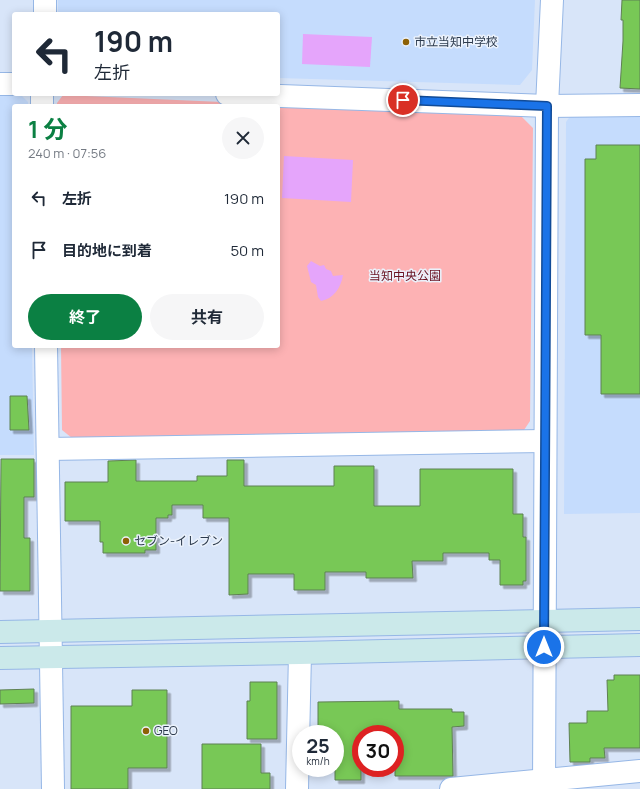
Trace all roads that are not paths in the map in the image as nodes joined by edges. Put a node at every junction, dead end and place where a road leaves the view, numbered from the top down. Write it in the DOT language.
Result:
graph roads {
  1 [pos="45,0"];
  2 [pos="552,0"];
  3 [pos="44,12"];
  4 [pos="0,84"];
  5 [pos="12,84"];
  6 [pos="280,96"];
  7 [pos="640,105"];
  8 [pos="547,106"];
  9 [pos="46,348"];
  10 [pos="545,441"];
  11 [pos="48,449"];
  12 [pos="640,619"];
  13 [pos="544,621"];
  14 [pos="51,630"];
  15 [pos="0,632"];
  16 [pos="640,645"];
  17 [pos="544,647"];
  18 [pos="300,653"];
  19 [pos="51,657"];
  20 [pos="0,658"];
  21 [pos="640,771"];
  22 [pos="544,785"];
  23 [pos="53,789"];
  24 [pos="297,789"];
  25 [pos="451,789"];
  1 -- 3 [label="street"];
  2 -- 8 [label="street"];
  4 -- 5 [label="street"];
  6 -- 8 [label="street"];
  7 -- 8 [label="street"];
  8 -- 10 [label="street"];
  9 -- 11 [label="street"];
  10 -- 11 [label="street"];
  10 -- 13 [label="street"];
  11 -- 14 [label="street"];
  12 -- 13 [label="street"];
  13 -- 14 [label="street"];
  13 -- 17 [label="street"];
  14 -- 15 [label="street"];
  14 -- 19 [label="street"];
  16 -- 17 [label="street"];
  17 -- 18 [label="street"];
  17 -- 22 [label="street"];
  18 -- 19 [label="street"];
  18 -- 24 [label="street"];
  19 -- 20 [label="street"];
  19 -- 23 [label="street"];
  21 -- 22 [label="street"];
  22 -- 25 [label="street"];
}
